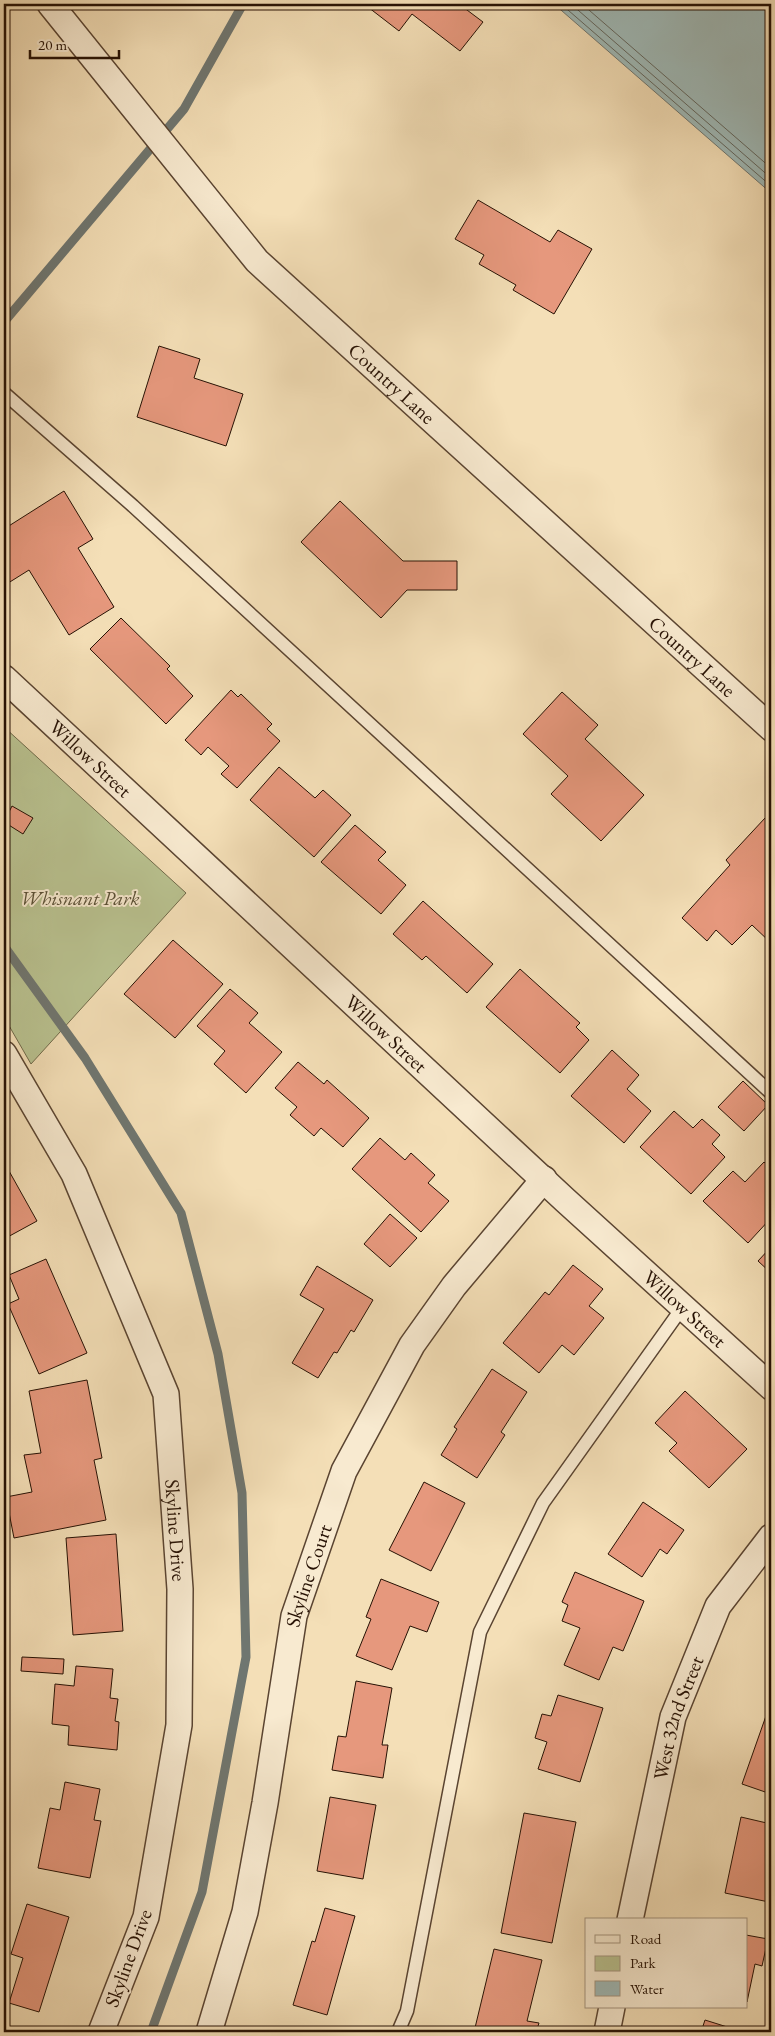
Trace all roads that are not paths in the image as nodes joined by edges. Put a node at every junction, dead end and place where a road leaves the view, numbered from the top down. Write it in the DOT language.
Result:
graph roads {
  1 [pos="50,4"];
  2 [pos="4,393"];
  3 [pos="4,678"];
  4 [pos="771,728"];
  5 [pos="4,1054"];
  6 [pos="771,1093"];
  7 [pos="544,1179"];
  8 [pos="682,1308"];
  9 [pos="771,1387"];
  10 [pos="771,1537"];
  11 [pos="630,1918"];
  12 [pos="612,2008"];
  13 [pos="100,2032"];
  14 [pos="208,2032"];
  15 [pos="398,2032"];
  16 [pos="607,2032"];
  1 -- 4 [label="street, Country Lane"];
  2 -- 6 [label="lane"];
  3 -- 7 [label="street, Willow Street"];
  5 -- 13 [label="street, Skyline Drive"];
  7 -- 8 [label="street, Willow Street"];
  7 -- 14 [label="street, Skyline Court"];
  8 -- 9 [label="street, Willow Street"];
  8 -- 15 [label="lane"];
  10 -- 11 [label="street, West 32nd Street"];
  12 -- 16 [label="street"];
}
